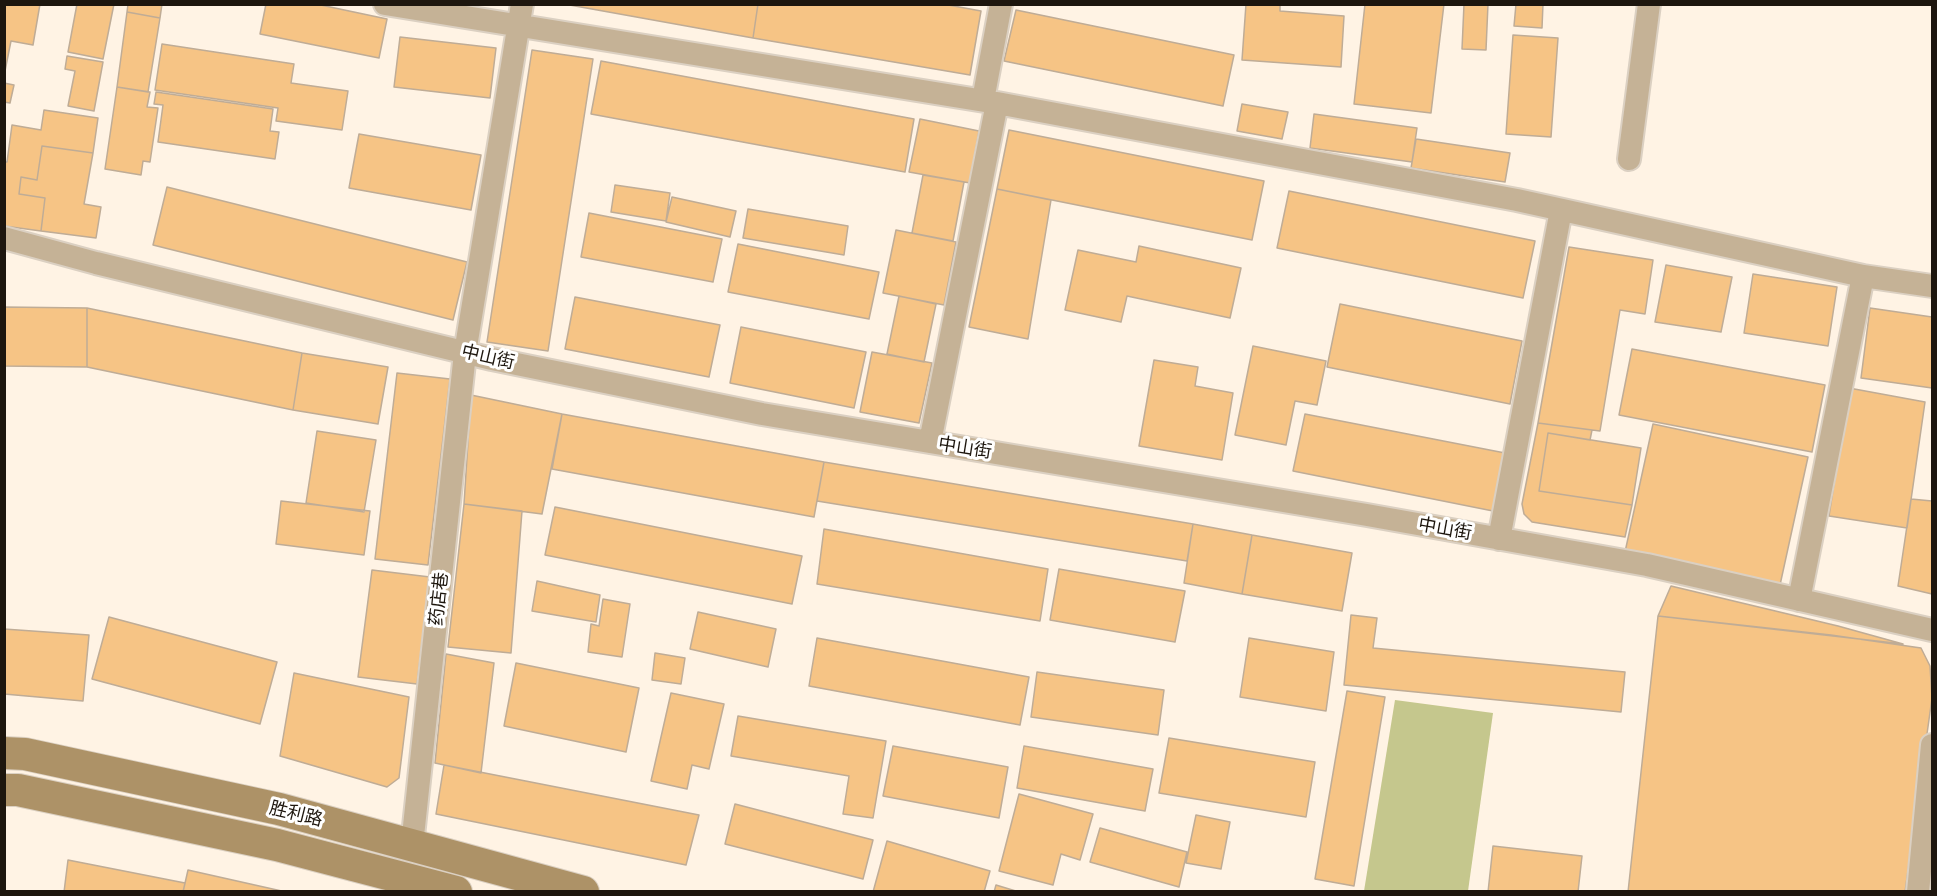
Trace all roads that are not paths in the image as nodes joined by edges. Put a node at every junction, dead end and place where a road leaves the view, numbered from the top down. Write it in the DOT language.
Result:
graph roads {
  1 [pos="385,4"];
  2 [pos="1001,4"];
  3 [pos="1649,4"];
  4 [pos="521,16"];
  5 [pos="990,102"];
  6 [pos="1629,159"];
  7 [pos="1561,210"];
  8 [pos="4,238"];
  9 [pos="1863,276"];
  10 [pos="1932,286"];
  11 [pos="465,353"];
  12 [pos="930,442"];
  13 [pos="1499,539"];
  14 [pos="1799,600"];
  15 [pos="1932,630"];
  16 [pos="1932,745"];
  17 [pos="4,753"];
  18 [pos="4,790"];
  19 [pos="412,845"];
  20 [pos="414,886"];
  21 [pos="456,891"];
  22 [pos="583,891"];
  23 [pos="1918,891"];
  1 -- 4 [label="street"];
  2 -- 5 [label="street"];
  3 -- 6 [label="street"];
  4 -- 5 [label="street"];
  4 -- 11 [label="street, 药店巷"];
  5 -- 7 [label="street"];
  5 -- 12 [label="street"];
  7 -- 9 [label="street"];
  7 -- 13 [label="street"];
  8 -- 11 [label="street, 中山街"];
  9 -- 10 [label="street"];
  9 -- 14 [label="street"];
  11 -- 12 [label="street, 中山街"];
  11 -- 19 [label="street, 药店巷"];
  12 -- 13 [label="street, 中山街"];
  13 -- 14 [label="street, 中山街"];
  14 -- 15 [label="street, 中山街"];
  16 -- 23 [label="street"];
  17 -- 19 [label="main road, 胜利路"];
  18 -- 20 [label="main road, 胜利路"];
  19 -- 22 [label="main road, 胜利路"];
  20 -- 21 [label="main road, 胜利路"];
}
